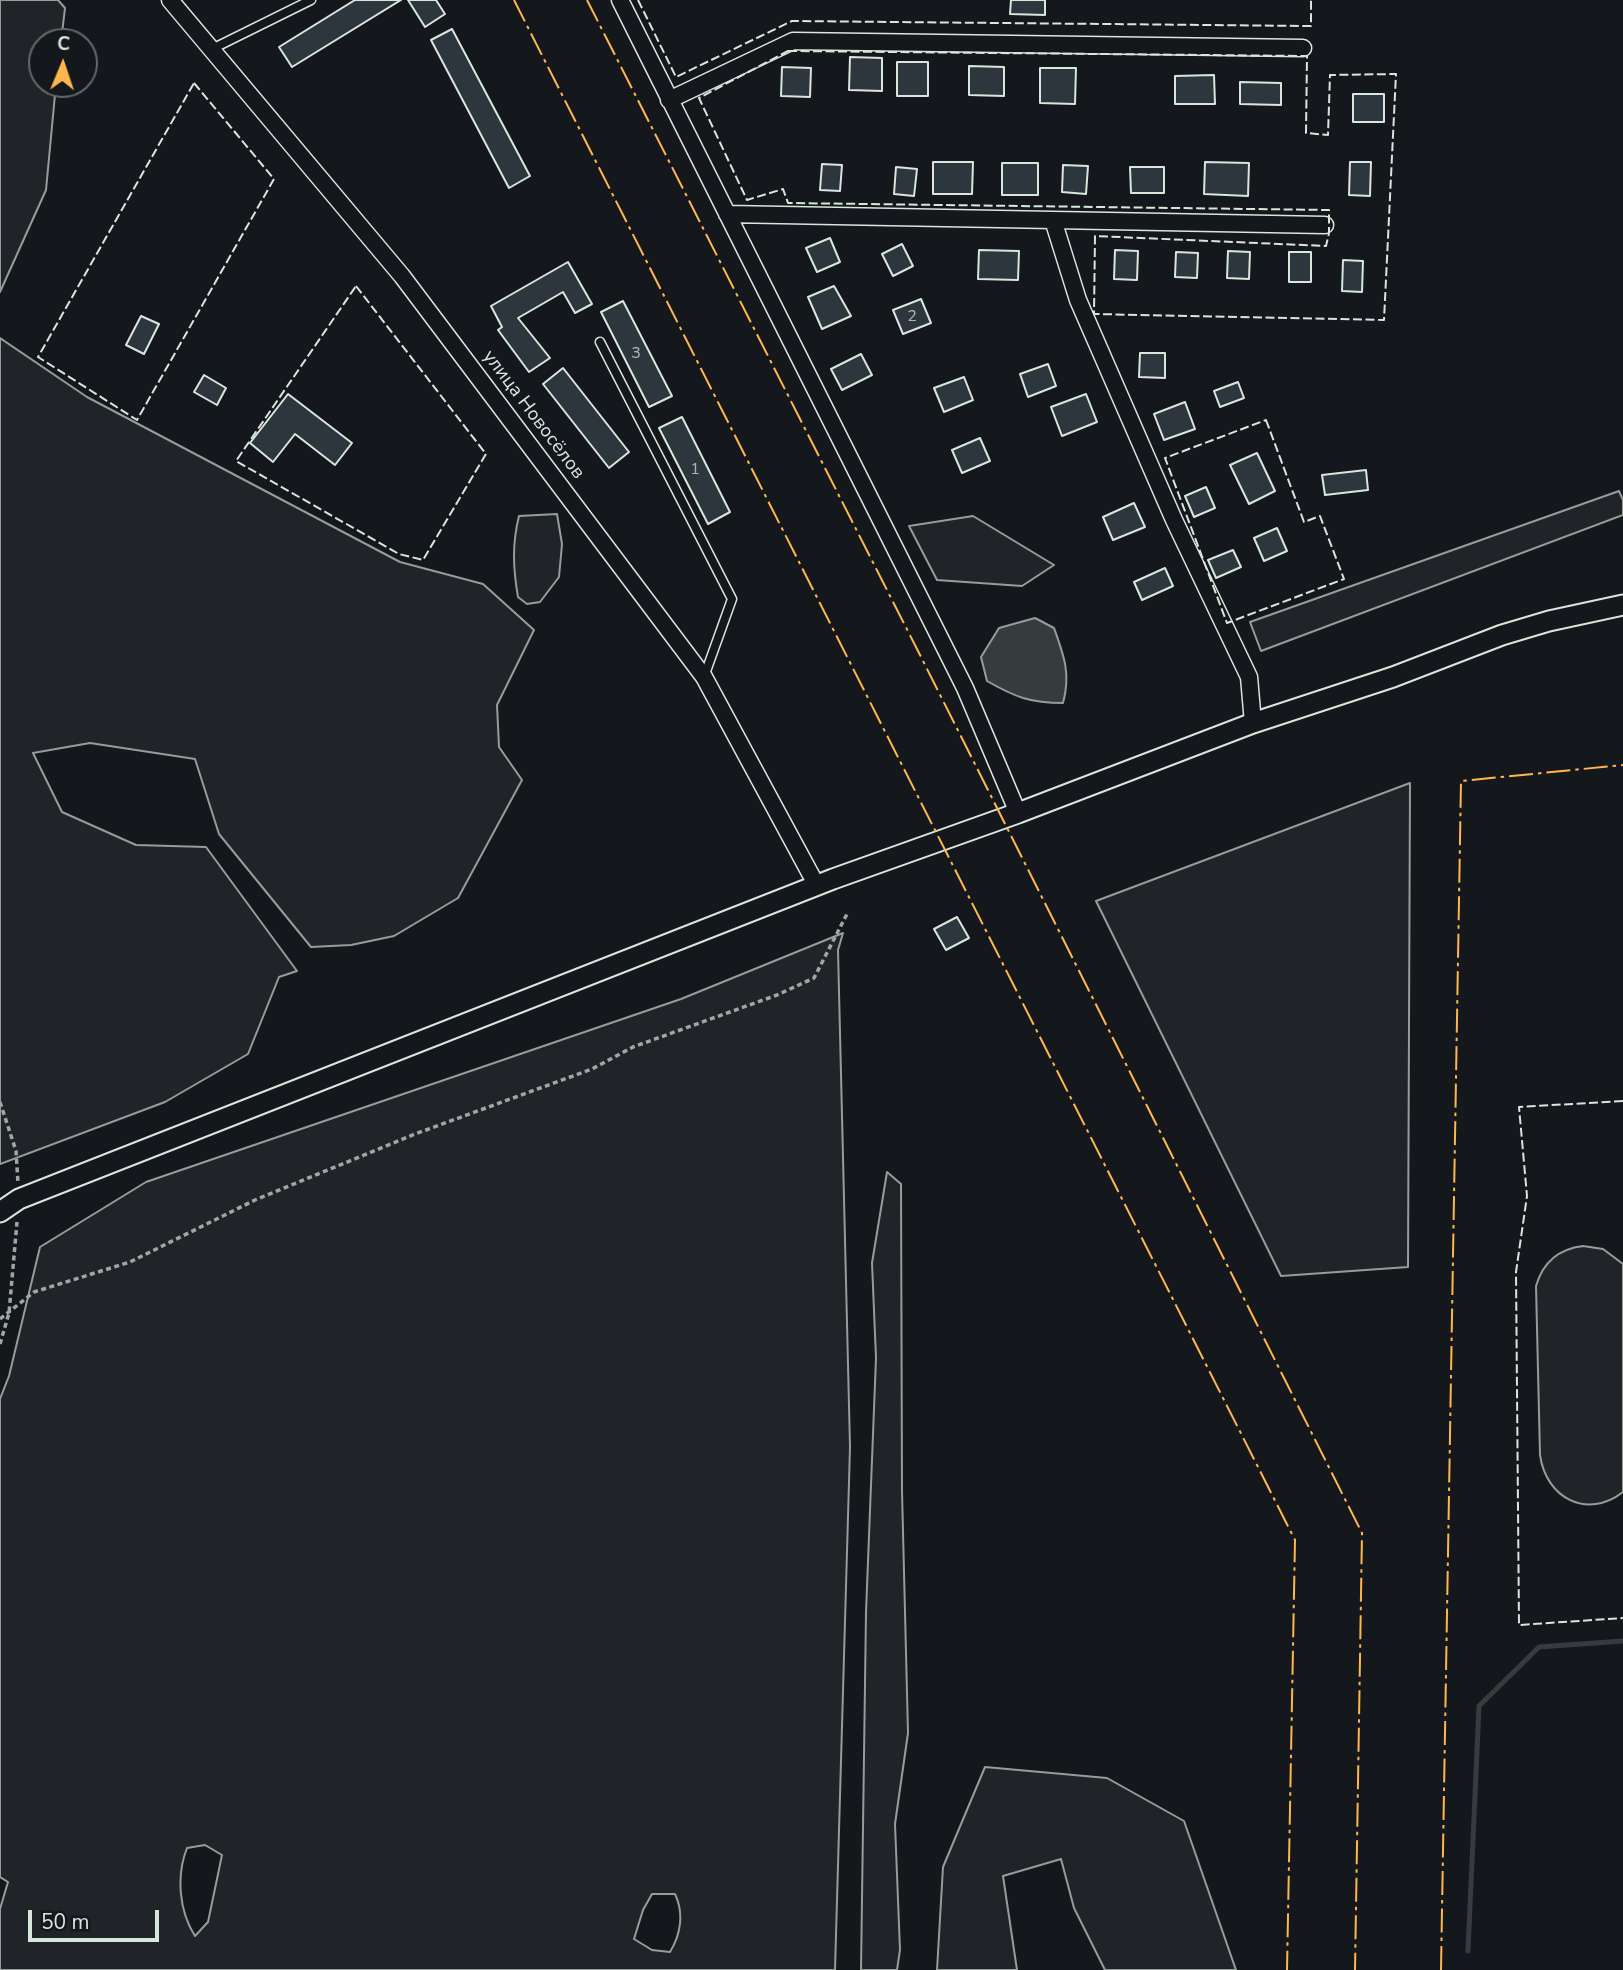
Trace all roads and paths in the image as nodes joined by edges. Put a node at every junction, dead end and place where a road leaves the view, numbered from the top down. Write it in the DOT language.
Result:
graph roads {
  1 [pos="170,0"];
  2 [pos="311,0"];
  3 [pos="620,0"];
  4 [pos="1303,48"];
  5 [pos="212,49"];
  6 [pos="669,100"];
  7 [pos="727,214"];
  8 [pos="1054,220"];
  9 [pos="1325,225"];
  10 [pos="600,342"];
  11 [pos="1623,605"];
  12 [pos="704,677"];
  13 [pos="1253,723"];
  14 [pos="1018,813"];
  15 [pos="817,887"];
  16 [pos="848,912"];
  17 [pos="0,1102"];
  18 [pos="19,1199"];
  19 [pos="0,1212"];
  20 [pos="9,1313"];
  21 [pos="0,1319"];
  22 [pos="0,1344"];
  1 -- 5 [label="street, улица Новосёлов"];
  2 -- 5 [label="lane"];
  3 -- 6 [label="street"];
  4 -- 6 [label="street"];
  5 -- 12 [label="street, улица Новосёлов"];
  6 -- 7 [label="street"];
  7 -- 8 [label="street"];
  7 -- 14 [label="street"];
  8 -- 9 [label="street"];
  8 -- 13 [label="street"];
  10 -- 12 [label="lane"];
  11 -- 13 [label="street"];
  12 -- 15 [label="street, улица Новосёлов"];
  13 -- 14 [label="street"];
  14 -- 15 [label="street"];
  15 -- 18 [label="street"];
  16 -- 20 [label="path"];
  17 -- 18 [label="path"];
  18 -- 19 [label="street"];
  18 -- 20 [label="path"];
  20 -- 21 [label="path"];
  20 -- 22 [label="path"];
}
